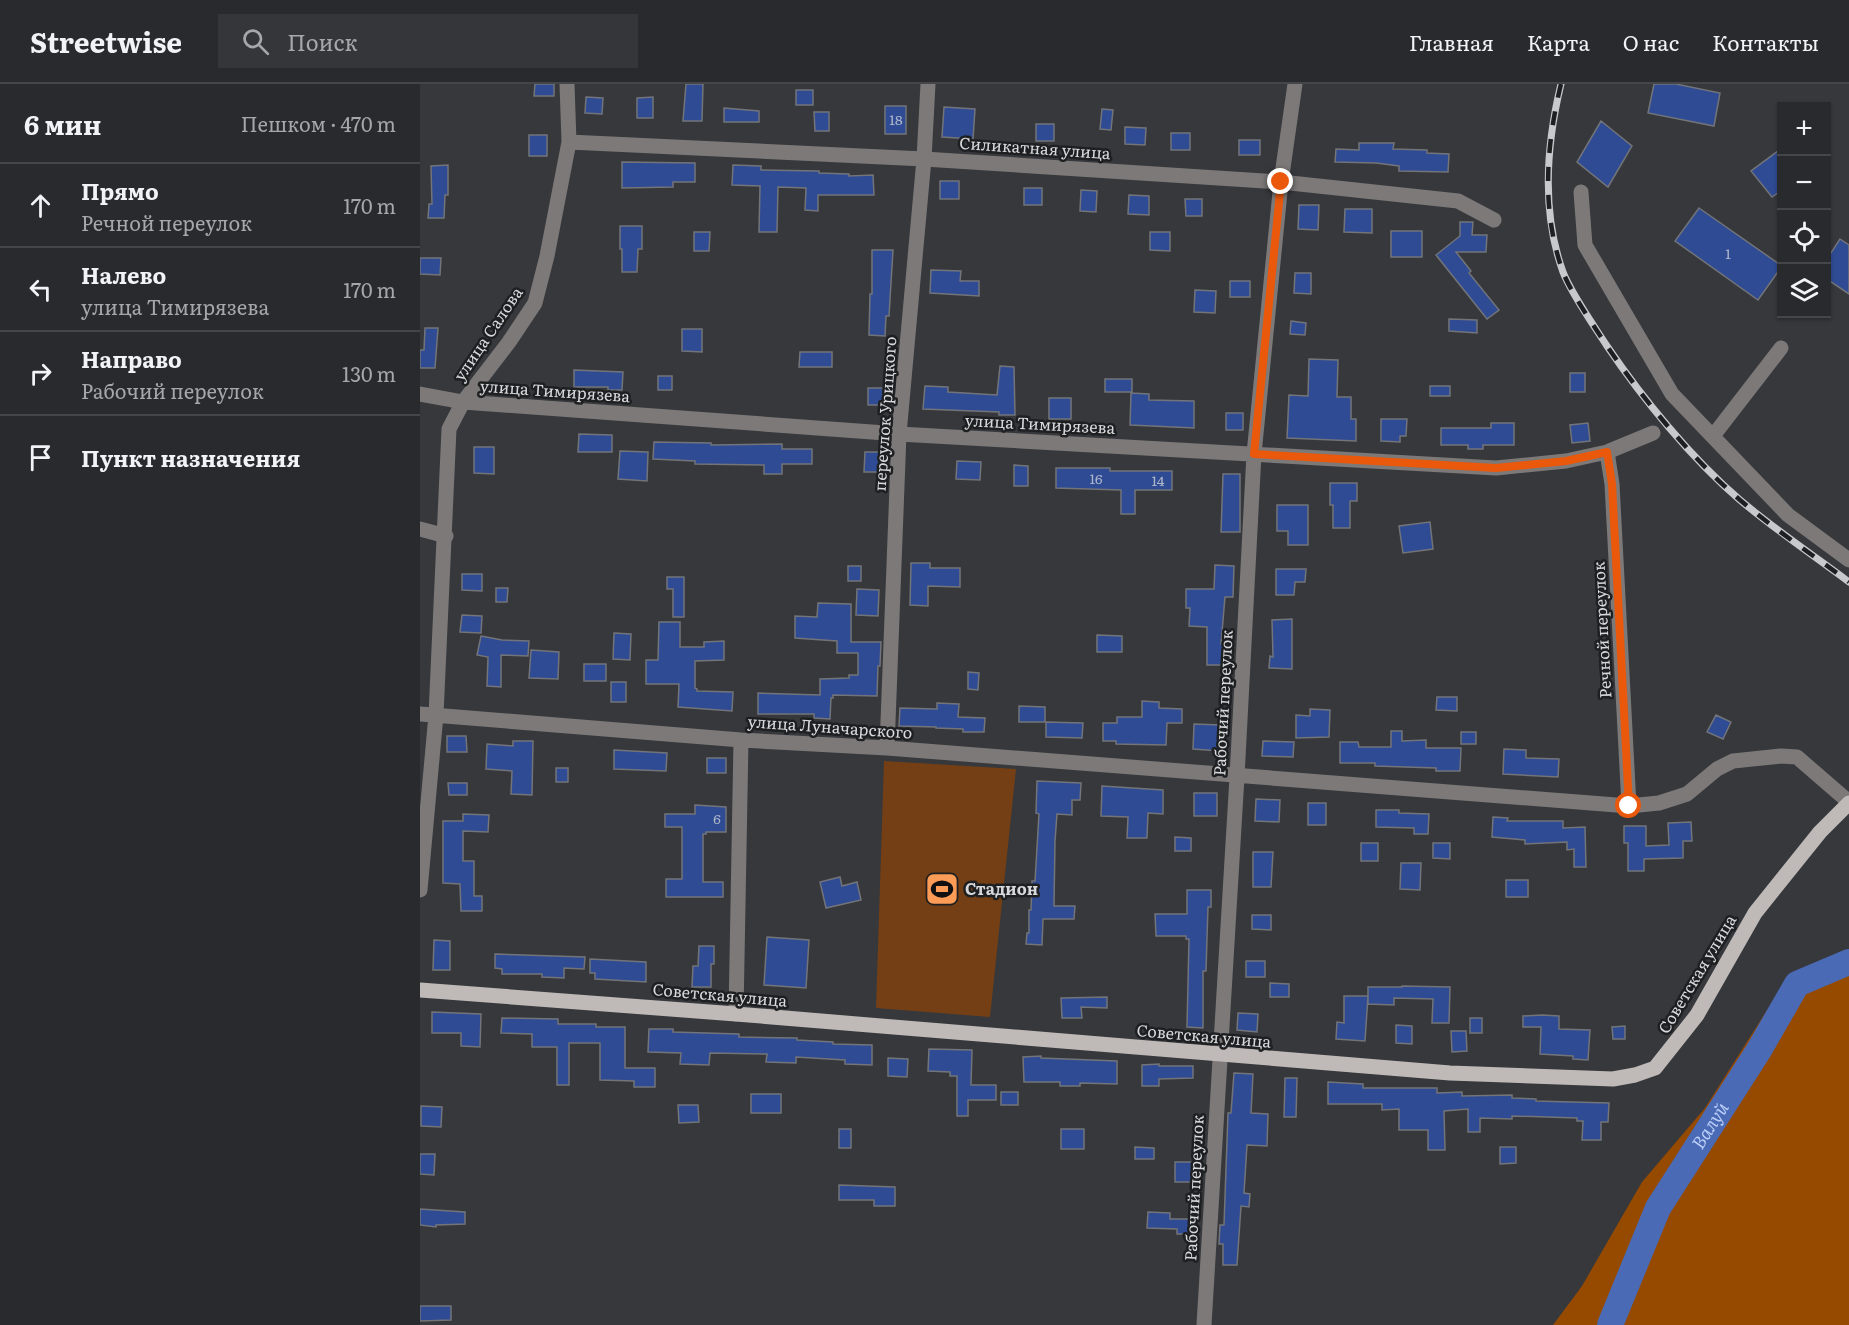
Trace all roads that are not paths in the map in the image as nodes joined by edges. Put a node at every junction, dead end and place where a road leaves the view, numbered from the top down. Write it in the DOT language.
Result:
graph roads {
  1 [pos="567,84"];
  2 [pos="928,84"];
  3 [pos="1295,84"];
  4 [pos="569,142"];
  5 [pos="924,159"];
  6 [pos="1281,182"];
  7 [pos="1581,192"];
  8 [pos="1494,220"];
  9 [pos="1781,348"];
  10 [pos="420,394"];
  11 [pos="463,402"];
  12 [pos="1653,433"];
  13 [pos="899,435"];
  14 [pos="1713,436"];
  15 [pos="1607,452"];
  16 [pos="1254,454"];
  17 [pos="420,529"];
  18 [pos="446,536"];
  19 [pos="1849,560"];
  20 [pos="420,714"];
  21 [pos="436,716"];
  22 [pos="741,740"];
  23 [pos="887,748"];
  24 [pos="1238,777"];
  25 [pos="1849,802"];
  26 [pos="1629,806"];
  27 [pos="420,890"];
  28 [pos="420,990"];
  29 [pos="736,1014"];
  30 [pos="1220,1055"];
  31 [pos="1204,1325"];
  1 -- 4 [label="street, улица Салова"];
  2 -- 5 [label="street, переулок Урицкого"];
  3 -- 6 [label="street, Рабочий переулок"];
  4 -- 5 [label="street, Силикатная улица"];
  4 -- 11 [label="street, улица Салова"];
  5 -- 6 [label="street, Силикатная улица"];
  5 -- 13 [label="street, переулок Урицкого"];
  6 -- 8 [label="street, Силикатная улица"];
  6 -- 16 [label="street, Рабочий переулок"];
  7 -- 14 [label="street"];
  9 -- 14 [label="street"];
  10 -- 11 [label="street, улица Тимирязева"];
  11 -- 13 [label="street, улица Тимирязева"];
  11 -- 18 [label="street, улица Салова"];
  12 -- 15 [label="street, улица Тимирязева"];
  13 -- 16 [label="street, улица Тимирязева"];
  13 -- 23 [label="street, переулок Урицкого"];
  14 -- 19 [label="street"];
  15 -- 16 [label="street, улица Тимирязева"];
  15 -- 26 [label="street, Речной переулок"];
  16 -- 24 [label="street, Рабочий переулок"];
  17 -- 18 [label="street"];
  18 -- 21 [label="street, улица Салова"];
  20 -- 21 [label="street, улица Луначарского"];
  21 -- 22 [label="street, улица Луначарского"];
  21 -- 27 [label="street, улица Салова"];
  22 -- 23 [label="street, улица Луначарского"];
  22 -- 29 [label="street"];
  23 -- 24 [label="street, улица Луначарского"];
  24 -- 26 [label="street, улица Луначарского"];
  24 -- 30 [label="street, Рабочий переулок"];
  25 -- 26 [label="street, улица Луначарского"];
  25 -- 30 [label="main road, Советская улица"];
  28 -- 29 [label="main road, Советская улица"];
  29 -- 30 [label="main road, Советская улица"];
  30 -- 31 [label="street, Рабочий переулок"];
}
